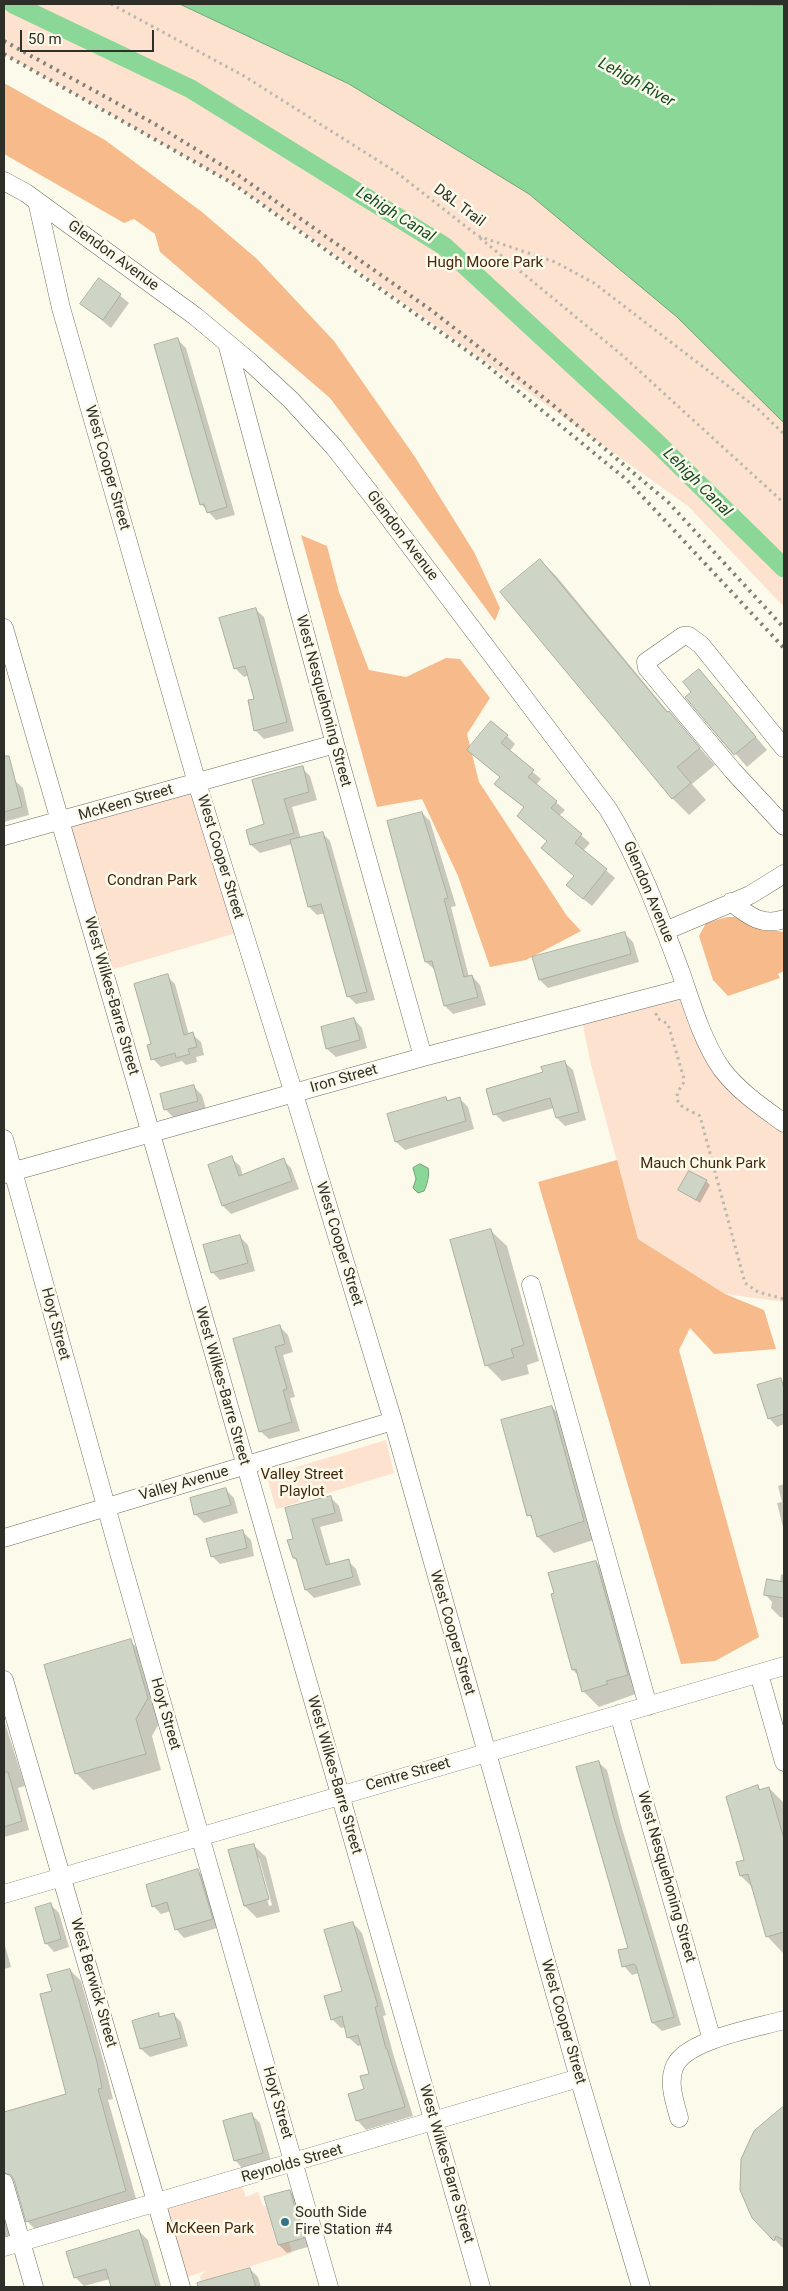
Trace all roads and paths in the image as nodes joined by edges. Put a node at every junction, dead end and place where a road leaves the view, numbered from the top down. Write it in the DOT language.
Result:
graph roads {
  1 [pos="111,4"];
  2 [pos="4,181"];
  3 [pos="37,201"];
  4 [pos="478,236"];
  5 [pos="227,343"];
  6 [pos="784,434"];
  7 [pos="784,503"];
  8 [pos="4,628"];
  9 [pos="335,744"];
  10 [pos="784,748"];
  11 [pos="197,783"];
  12 [pos="781,816"];
  13 [pos="60,821"];
  14 [pos="4,836"];
  15 [pos="784,874"];
  16 [pos="731,902"];
  17 [pos="784,919"];
  18 [pos="665,931"];
  19 [pos="686,988"];
  20 [pos="651,997"];
  21 [pos="423,1057"];
  22 [pos="294,1094"];
  23 [pos="784,1123"];
  24 [pos="151,1134"];
  25 [pos="4,1140"];
  26 [pos="8,1173"];
  27 [pos="531,1285"];
  28 [pos="784,1299"];
  29 [pos="393,1422"];
  30 [pos="245,1466"];
  31 [pos="106,1507"];
  32 [pos="4,1538"];
  33 [pos="784,1666"];
  34 [pos="759,1674"];
  35 [pos="4,1680"];
  36 [pos="648,1706"];
  37 [pos="619,1714"];
  38 [pos="486,1753"];
  39 [pos="784,1762"];
  40 [pos="339,1795"];
  41 [pos="200,1836"];
  42 [pos="62,1876"];
  43 [pos="4,1894"];
  44 [pos="784,2020"];
  45 [pos="712,2040"];
  46 [pos="579,2078"];
  47 [pos="679,2118"];
  48 [pos="434,2122"];
  49 [pos="294,2164"];
  50 [pos="4,2183"];
  51 [pos="157,2204"];
  52 [pos="21,2242"];
  53 [pos="4,2247"];
  54 [pos="34,2287"];
  55 [pos="181,2287"];
  56 [pos="329,2287"];
  57 [pos="481,2287"];
  58 [pos="641,2287"];
  1 -- 4 [label="path, D&L Trail"];
  2 -- 3 [label="street, Glendon Avenue"];
  3 -- 5 [label="street, Glendon Avenue"];
  3 -- 11 [label="street, West Cooper Street"];
  4 -- 6 [label="path, D&L Trail"];
  4 -- 7 [label="path"];
  5 -- 9 [label="street, West Nesquehoning Street"];
  5 -- 18 [label="street, Glendon Avenue"];
  8 -- 13 [label="street, West Wilkes-Barre Street"];
  9 -- 11 [label="street, McKeen Street"];
  9 -- 21 [label="street, West Nesquehoning Street"];
  10 -- 12 [label="street"];
  11 -- 13 [label="street, McKeen Street"];
  11 -- 22 [label="street, West Cooper Street"];
  13 -- 14 [label="street, McKeen Street"];
  13 -- 24 [label="street, West Wilkes-Barre Street"];
  15 -- 16 [label="street"];
  16 -- 17 [label="street"];
  16 -- 18 [label="street"];
  18 -- 19 [label="street, Glendon Avenue"];
  19 -- 20 [label="street, Iron Street"];
  19 -- 23 [label="street, Glendon Avenue"];
  20 -- 21 [label="street, Iron Street"];
  20 -- 28 [label="path"];
  21 -- 22 [label="street, Iron Street"];
  22 -- 24 [label="street, Iron Street"];
  22 -- 29 [label="street, West Cooper Street"];
  24 -- 26 [label="street, Iron Street"];
  24 -- 30 [label="street, West Wilkes-Barre Street"];
  25 -- 26 [label="street, Hoyt Street"];
  26 -- 31 [label="street, Hoyt Street"];
  27 -- 36 [label="street"];
  29 -- 30 [label="street, Valley Avenue"];
  29 -- 38 [label="street, West Cooper Street"];
  30 -- 31 [label="street, Valley Avenue"];
  30 -- 40 [label="street, West Wilkes-Barre Street"];
  31 -- 32 [label="street, Valley Avenue"];
  31 -- 41 [label="street, Hoyt Street"];
  33 -- 34 [label="street, Centre Street"];
  34 -- 36 [label="street, Centre Street"];
  34 -- 39 [label="street"];
  35 -- 42 [label="street, West Berwick Street"];
  36 -- 37 [label="street, Centre Street"];
  37 -- 38 [label="street, Centre Street"];
  37 -- 45 [label="street, West Nesquehoning Street"];
  38 -- 40 [label="street, Centre Street"];
  38 -- 46 [label="street, West Cooper Street"];
  40 -- 41 [label="street, Centre Street"];
  40 -- 48 [label="street, West Wilkes-Barre Street"];
  41 -- 42 [label="street, Centre Street"];
  41 -- 49 [label="street, Hoyt Street"];
  42 -- 43 [label="street, Centre Street"];
  42 -- 51 [label="street, West Berwick Street"];
  44 -- 45 [label="street"];
  45 -- 47 [label="street"];
  46 -- 48 [label="street, Reynolds Street"];
  46 -- 58 [label="street, West Cooper Street"];
  48 -- 49 [label="street, Reynolds Street"];
  48 -- 57 [label="street, West Wilkes-Barre Street"];
  49 -- 51 [label="street, Reynolds Street"];
  49 -- 56 [label="street, Hoyt Street"];
  50 -- 52 [label="street"];
  51 -- 52 [label="street, Reynolds Street"];
  51 -- 55 [label="street, West Berwick Street"];
  52 -- 53 [label="street, Reynolds Street"];
  52 -- 54 [label="street"];
}
